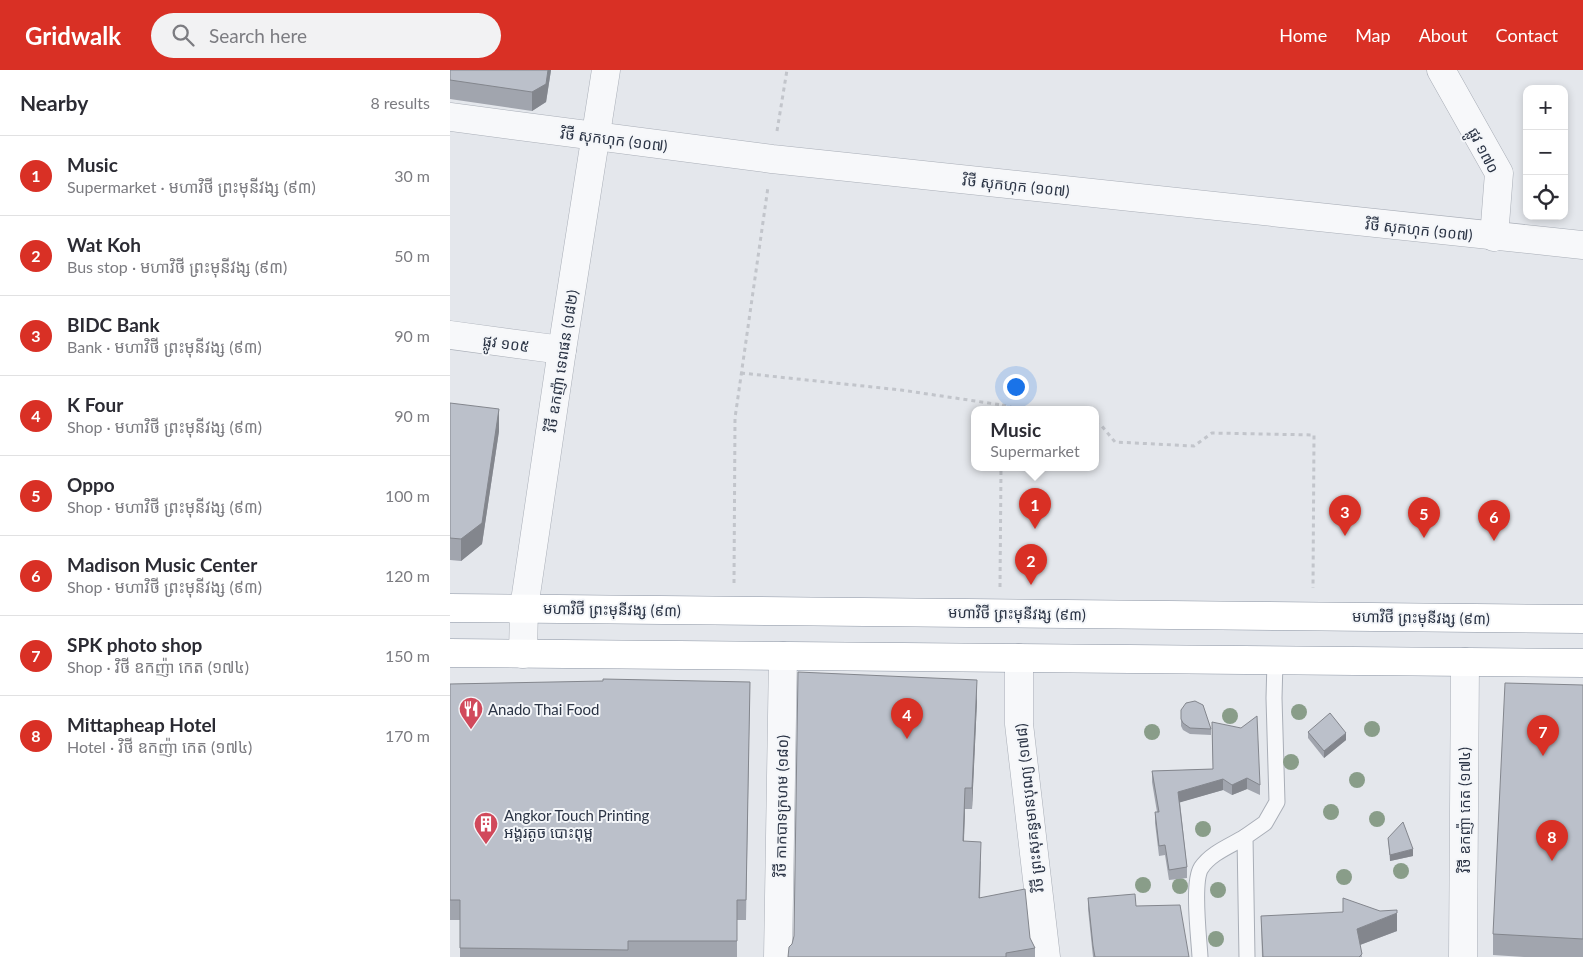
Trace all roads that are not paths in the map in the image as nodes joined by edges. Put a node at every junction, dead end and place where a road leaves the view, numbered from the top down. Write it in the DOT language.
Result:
graph roads {
  1 [pos="606,70"];
  2 [pos="1440,70"];
  3 [pos="450,117"];
  4 [pos="595,137"];
  5 [pos="1494,237"];
  6 [pos="1583,245"];
  7 [pos="450,335"];
  8 [pos="562,350"];
  9 [pos="450,608"];
  10 [pos="524,608"];
  11 [pos="1583,619"];
  12 [pos="450,653"];
  13 [pos="523,654"];
  14 [pos="783,656"];
  15 [pos="1019,658"];
  16 [pos="1275,661"];
  17 [pos="1465,662"];
  18 [pos="1583,664"];
  19 [pos="1245,837"];
  20 [pos="778,957"];
  21 [pos="1046,957"];
  22 [pos="1200,957"];
  23 [pos="1247,957"];
  24 [pos="1463,957"];
  1 -- 4 [label="street, វិថី ឧកញ៉ា ទេពផន (១៨២)"];
  2 -- 5 [label="street, ផ្លូវ ១៧០"];
  3 -- 4 [label="street, វិថី សុកហុក (១០៧)"];
  4 -- 5 [label="street, វិថី សុកហុក (១០៧)"];
  4 -- 8 [label="street, វិថី ឧកញ៉ា ទេពផន (១៨២)"];
  5 -- 6 [label="street, វិថី សុកហុក (១០៧)"];
  7 -- 8 [label="street, ផ្លូវ ១០៥"];
  8 -- 10 [label="street, វិថី ឧកញ៉ា ទេពផន (១៨២)"];
  9 -- 10 [label="highway, មហាវិថី ព្រះមុនីវង្ស (៩៣)"];
  10 -- 11 [label="highway, មហាវិថី ព្រះមុនីវង្ស (៩៣)"];
  10 -- 13 [label="street, វិថី ឧកញ៉ា ទេពផន (១៨២)"];
  12 -- 13 [label="highway"];
  13 -- 14 [label="highway"];
  14 -- 15 [label="highway"];
  14 -- 20 [label="street, វិថី កាកបាទក្រហម (១៨០)"];
  15 -- 16 [label="highway"];
  15 -- 21 [label="street, វិថី ព្រះសុគន្ធមានបុណ្យ (១៧៨)"];
  16 -- 17 [label="highway"];
  16 -- 19 [label="lane"];
  17 -- 18 [label="highway"];
  17 -- 24 [label="street, វិថី ឧកញ៉ា កេត (១៧៤)"];
  19 -- 22 [label="lane"];
  19 -- 23 [label="lane"];
}
